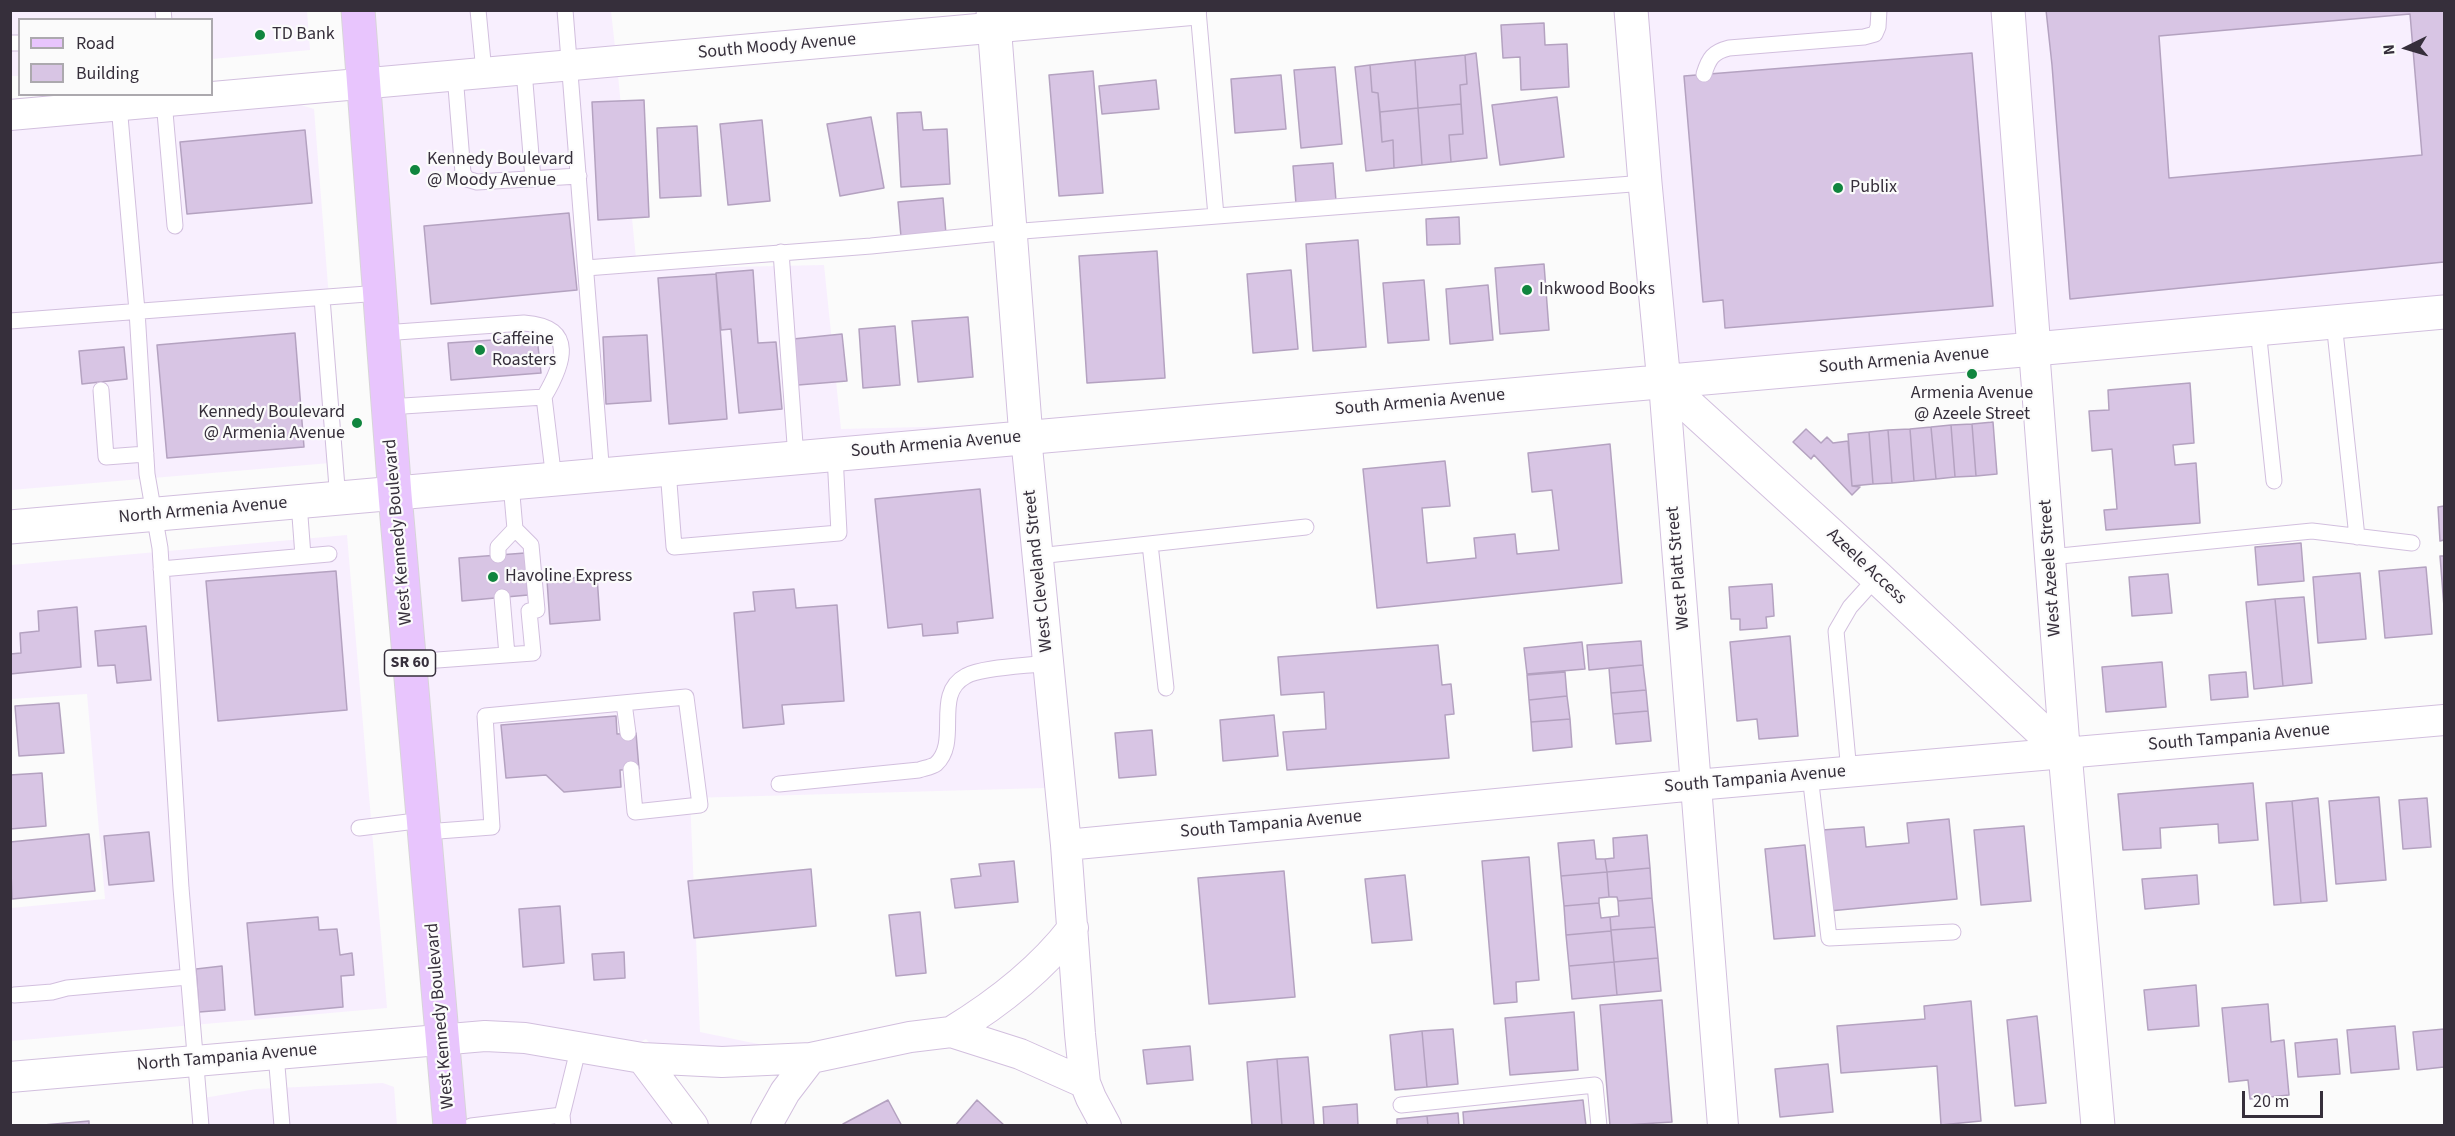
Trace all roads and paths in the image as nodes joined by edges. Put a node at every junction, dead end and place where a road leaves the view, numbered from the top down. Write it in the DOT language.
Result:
graph roads {
  1 [pos="358,10"];
  2 [pos="478,10"];
  3 [pos="565,10"];
  4 [pos="1191,10"];
  5 [pos="1198,10"];
  6 [pos="1631,10"];
  7 [pos="1879,10"];
  8 [pos="2008,10"];
  9 [pos="1123,13"];
  10 [pos="994,19"];
  11 [pos="569,65"];
  12 [pos="524,71"];
  13 [pos="484,72"];
  14 [pos="1704,74"];
  15 [pos="455,75"];
  16 [pos="364,83"];
  17 [pos="213,95"];
  18 [pos="205,96"];
  19 [pos="168,99"];
  20 [pos="119,105"];
  21 [pos="10,115"];
  22 [pos="579,176"];
  23 [pos="533,179"];
  24 [pos="1645,183"];
  25 [pos="1216,216"];
  26 [pos="175,226"];
  27 [pos="1010,232"];
  28 [pos="781,252"];
  29 [pos="586,268"];
  30 [pos="380,293"];
  31 [pos="322,298"];
  32 [pos="137,311"];
  33 [pos="2445,312"];
  34 [pos="10,321"];
  35 [pos="2334,322"];
  36 [pos="2258,329"];
  37 [pos="383,333"];
  38 [pos="2034,349"];
  39 [pos="1664,383"];
  40 [pos="101,390"];
  41 [pos="544,397"];
  42 [pos="388,407"];
  43 [pos="1026,437"];
  44 [pos="146,454"];
  45 [pos="835,455"];
  46 [pos="796,458"];
  47 [pos="668,470"];
  48 [pos="602,476"];
  49 [pos="554,480"];
  50 [pos="2274,481"];
  51 [pos="511,484"];
  52 [pos="395,495"];
  53 [pos="338,500"];
  54 [pos="299,503"];
  55 [pos="154,515"];
  56 [pos="10,527"];
  57 [pos="1306,527"];
  58 [pos="514,529"];
  59 [pos="2357,537"];
  60 [pos="2412,543"];
  61 [pos="1150,544"];
  62 [pos="329,554"];
  63 [pos="498,555"];
  64 [pos="303,556"];
  65 [pos="1038,556"];
  66 [pos="2050,557"];
  67 [pos="161,569"];
  68 [pos="1877,577"];
  69 [pos="502,597"];
  70 [pos="507,655"];
  71 [pos="410,662"];
  72 [pos="1048,663"];
  73 [pos="1166,688"];
  74 [pos="624,703"];
  75 [pos="2445,720"];
  76 [pos="628,733"];
  77 [pos="2065,753"];
  78 [pos="631,769"];
  79 [pos="1849,772"];
  80 [pos="1810,775"];
  81 [pos="779,784"];
  82 [pos="1696,785"];
  83 [pos="424,826"];
  84 [pos="359,828"];
  85 [pos="1066,845"];
  86 [pos="1073,927"];
  87 [pos="1953,932"];
  88 [pos="188,977"];
  89 [pos="14,995"];
  90 [pos="951,1032"];
  91 [pos="443,1040"];
  92 [pos="579,1046"];
  93 [pos="276,1054"];
  94 [pos="642,1058"];
  95 [pos="811,1058"];
  96 [pos="195,1060"];
  97 [pos="10,1077"];
  98 [pos="1085,1083"];
  99 [pos="1401,1105"];
  100 [pos="562,1120"];
  101 [pos="509,1123"];
  102 [pos="201,1125"];
  103 [pos="282,1125"];
  104 [pos="450,1125"];
  105 [pos="471,1125"];
  106 [pos="693,1125"];
  107 [pos="766,1125"];
  108 [pos="1106,1125"];
  109 [pos="1599,1125"];
  110 [pos="1723,1125"];
  111 [pos="2098,1125"];
  1 -- 16 [label="main road, West Kennedy Boulevard / SR 60"];
  2 -- 13 [label="lane"];
  3 -- 11 [label="lane"];
  4 -- 9 [label="street, South Moody Avenue"];
  5 -- 25 [label="lane"];
  6 -- 24 [label="main road, West Platt Street"];
  7 -- 14 [label="lane"];
  8 -- 38 [label="main road, West Azeele Street"];
  9 -- 10 [label="street, South Moody Avenue"];
  10 -- 11 [label="street, South Moody Avenue"];
  10 -- 27 [label="main road, West Cleveland Street"];
  11 -- 12 [label="street, South Moody Avenue"];
  11 -- 22 [label="lane"];
  12 -- 13 [label="street, South Moody Avenue"];
  12 -- 23 [label="lane"];
  13 -- 15 [label="street, South Moody Avenue"];
  15 -- 16 [label="street, South Moody Avenue"];
  15 -- 23 [label="lane"];
  16 -- 17 [label="street, South Moody Avenue"];
  16 -- 30 [label="main road, West Kennedy Boulevard / SR 60"];
  18 -- 19 [label="street, South Moody Avenue"];
  19 -- 20 [label="street, South Moody Avenue"];
  19 -- 26 [label="lane"];
  20 -- 21 [label="street, South Moody Avenue"];
  20 -- 32 [label="lane"];
  22 -- 23 [label="lane"];
  22 -- 29 [label="lane"];
  24 -- 25 [label="lane"];
  24 -- 39 [label="main road, West Platt Street"];
  25 -- 27 [label="lane"];
  27 -- 28 [label="lane"];
  27 -- 43 [label="main road, West Cleveland Street"];
  28 -- 29 [label="lane"];
  28 -- 46 [label="lane"];
  29 -- 48 [label="lane"];
  30 -- 31 [label="lane"];
  30 -- 37 [label="main road, West Kennedy Boulevard / SR 60"];
  31 -- 32 [label="lane"];
  31 -- 53 [label="lane"];
  32 -- 34 [label="lane"];
  32 -- 44 [label="lane"];
  33 -- 35 [label="main road, South Armenia Avenue"];
  35 -- 36 [label="main road, South Armenia Avenue"];
  35 -- 59 [label="lane"];
  36 -- 38 [label="main road, South Armenia Avenue"];
  36 -- 50 [label="lane"];
  37 -- 41 [label="lane"];
  37 -- 42 [label="main road, West Kennedy Boulevard / SR 60"];
  38 -- 39 [label="main road, South Armenia Avenue"];
  38 -- 66 [label="street, West Azeele Street"];
  39 -- 43 [label="main road, South Armenia Avenue"];
  39 -- 68 [label="main road, Azeele Access"];
  39 -- 82 [label="street, West Platt Street"];
  40 -- 44 [label="lane"];
  41 -- 42 [label="lane"];
  41 -- 49 [label="lane"];
  42 -- 52 [label="main road, West Kennedy Boulevard / SR 60"];
  43 -- 45 [label="main road, South Armenia Avenue"];
  43 -- 65 [label="street, West Cleveland Street"];
  44 -- 55 [label="lane"];
  45 -- 46 [label="main road, South Armenia Avenue"];
  45 -- 47 [label="lane"];
  46 -- 47 [label="main road, South Armenia Avenue"];
  47 -- 48 [label="main road, South Armenia Avenue"];
  48 -- 49 [label="main road, South Armenia Avenue"];
  49 -- 51 [label="main road, South Armenia Avenue"];
  51 -- 52 [label="main road, South Armenia Avenue"];
  51 -- 58 [label="lane"];
  52 -- 53 [label="main road, North Armenia Avenue"];
  52 -- 71 [label="main road, West Kennedy Boulevard / SR 60"];
  53 -- 54 [label="main road, North Armenia Avenue"];
  54 -- 55 [label="main road, North Armenia Avenue"];
  54 -- 64 [label="lane"];
  55 -- 56 [label="main road, North Armenia Avenue"];
  55 -- 67 [label="lane"];
  57 -- 61 [label="lane"];
  58 -- 63 [label="lane"];
  58 -- 70 [label="lane"];
  59 -- 60 [label="lane"];
  59 -- 66 [label="lane"];
  61 -- 65 [label="lane"];
  61 -- 73 [label="lane"];
  62 -- 64 [label="lane"];
  64 -- 67 [label="lane"];
  65 -- 72 [label="street, West Cleveland Street"];
  66 -- 77 [label="street, West Azeele Street"];
  67 -- 88 [label="lane"];
  68 -- 77 [label="main road, Azeele Access"];
  68 -- 79 [label="lane"];
  69 -- 70 [label="lane"];
  70 -- 71 [label="lane"];
  71 -- 83 [label="main road, West Kennedy Boulevard / SR 60"];
  72 -- 81 [label="lane"];
  72 -- 85 [label="street, West Cleveland Street"];
  74 -- 76 [label="lane"];
  74 -- 78 [label="lane"];
  74 -- 83 [label="lane"];
  75 -- 77 [label="street, South Tampania Avenue"];
  77 -- 79 [label="street, South Tampania Avenue"];
  77 -- 111 [label="main road, West Azeele Street"];
  79 -- 80 [label="street, South Tampania Avenue"];
  80 -- 82 [label="street, South Tampania Avenue"];
  80 -- 87 [label="lane"];
  82 -- 85 [label="street, South Tampania Avenue"];
  82 -- 110 [label="street, West Platt Street"];
  83 -- 84 [label="lane"];
  83 -- 91 [label="main road, West Kennedy Boulevard / SR 60"];
  85 -- 86 [label="street, West Cleveland Street"];
  86 -- 90 [label="street"];
  86 -- 98 [label="street, West Cleveland Street"];
  88 -- 89 [label="lane"];
  88 -- 96 [label="lane"];
  90 -- 95 [label="street"];
  90 -- 98 [label="street"];
  91 -- 92 [label="street"];
  91 -- 93 [label="street, North Tampania Avenue"];
  91 -- 104 [label="main road, West Kennedy Boulevard / SR 60"];
  92 -- 94 [label="street"];
  92 -- 100 [label="lane"];
  93 -- 96 [label="street, North Tampania Avenue"];
  93 -- 103 [label="lane"];
  94 -- 95 [label="street"];
  94 -- 106 [label="street"];
  95 -- 107 [label="street"];
  96 -- 97 [label="street, North Tampania Avenue"];
  96 -- 102 [label="lane"];
  98 -- 108 [label="street, West Cleveland Street"];
  99 -- 109 [label="lane"];
  100 -- 101 [label="lane"];
  101 -- 105 [label="lane"];
}
